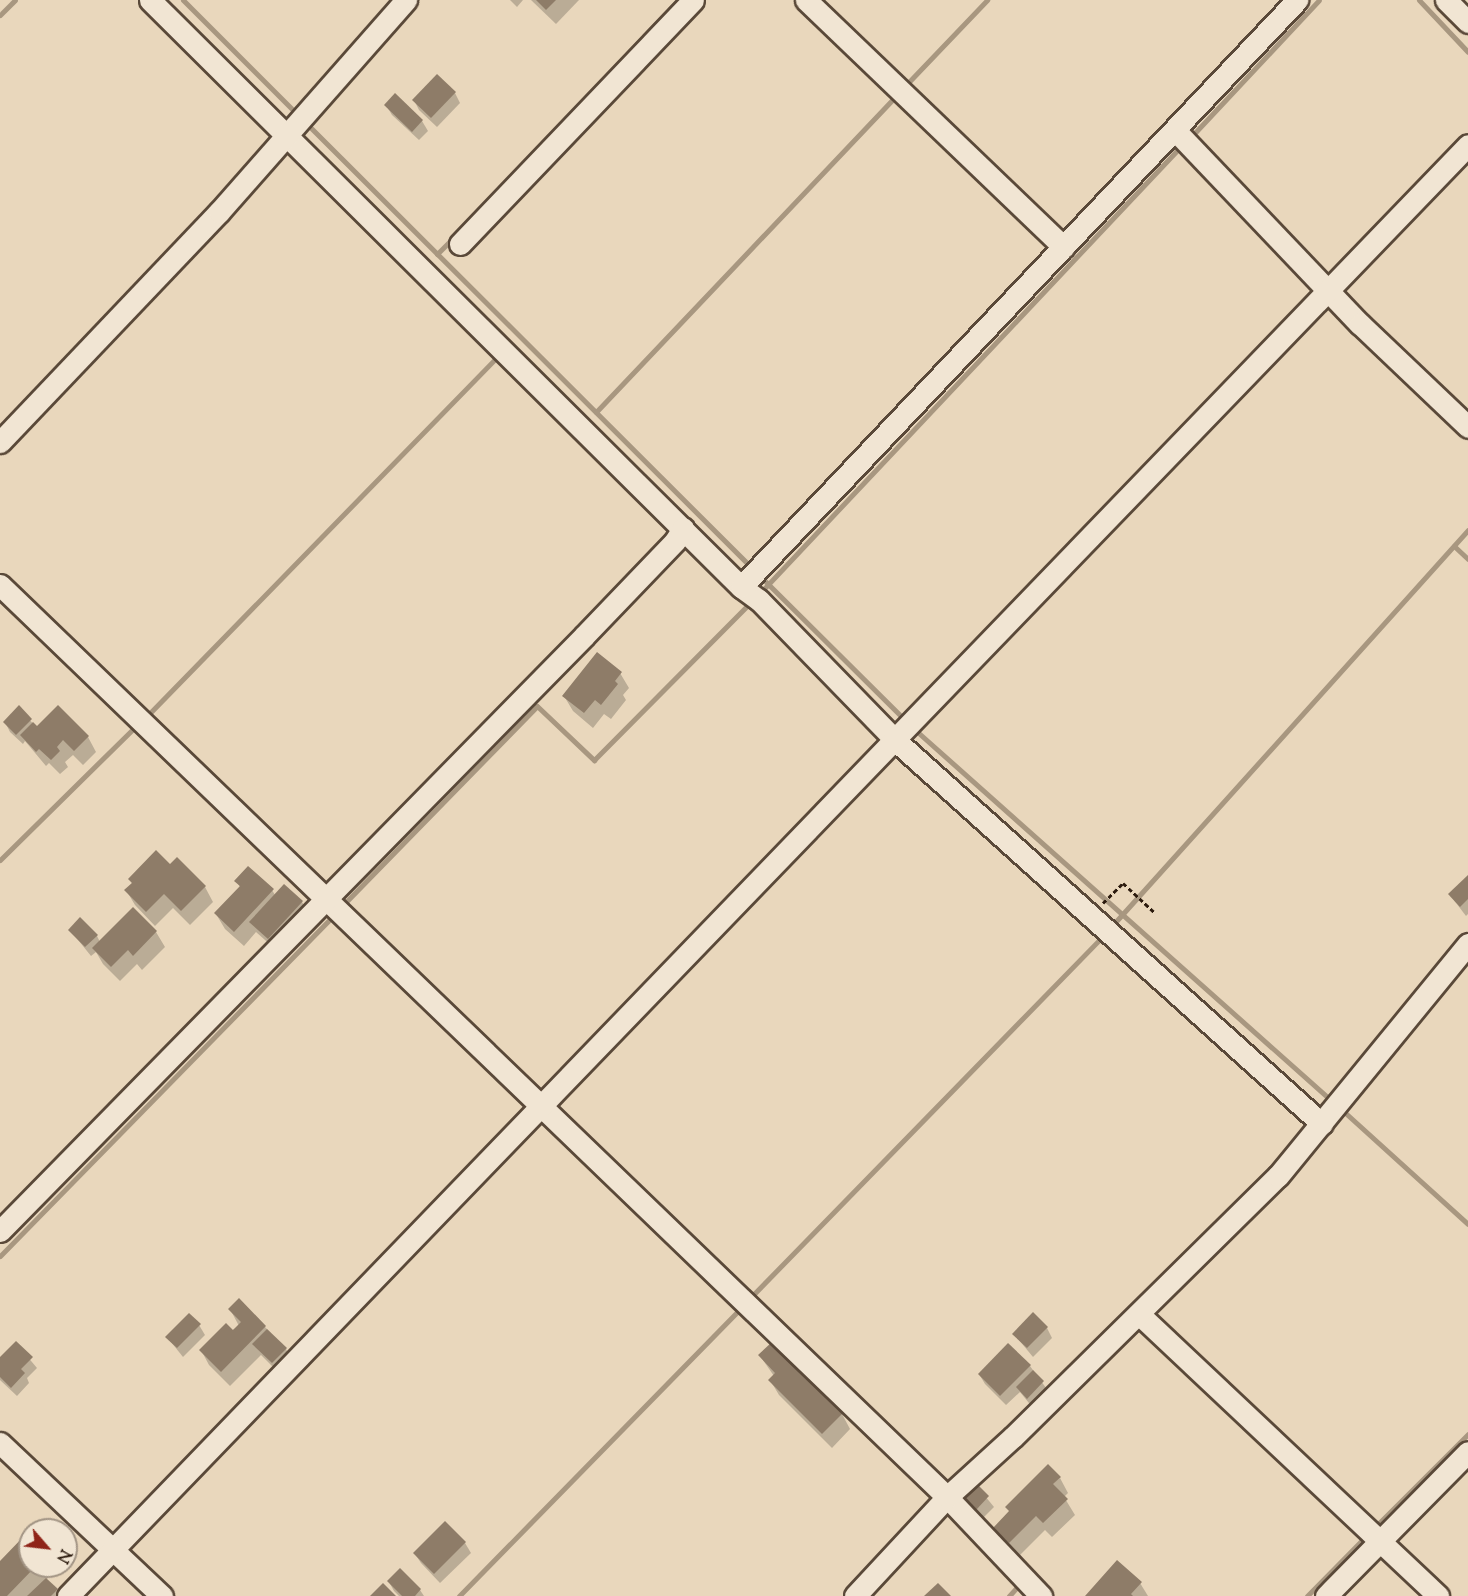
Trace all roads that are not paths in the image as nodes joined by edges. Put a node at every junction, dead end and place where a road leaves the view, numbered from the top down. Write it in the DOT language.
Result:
graph roads {
  1 [pos="150,0"];
  2 [pos="406,0"];
  3 [pos="693,0"];
  4 [pos="806,0"];
  5 [pos="1297,0"];
  6 [pos="1446,0"];
  7 [pos="1468,22"];
  8 [pos="296,126"];
  9 [pos="1182,137"];
  10 [pos="1468,145"];
  11 [pos="460,244"];
  12 [pos="1064,247"];
  13 [pos="1329,291"];
  14 [pos="1468,428"];
  15 [pos="0,441"];
  16 [pos="683,528"];
  17 [pos="752,584"];
  18 [pos="0,585"];
  19 [pos="905,730"];
  20 [pos="333,906"];
  21 [pos="1468,944"];
  22 [pos="540,1107"];
  23 [pos="1331,1112"];
  24 [pos="0,1231"];
  25 [pos="1139,1314"];
  26 [pos="0,1443"];
  27 [pos="1468,1452"];
  28 [pos="947,1497"];
  29 [pos="1373,1536"];
  30 [pos="112,1550"];
  31 [pos="68,1596"];
  32 [pos="162,1596"];
  33 [pos="855,1596"];
  34 [pos="1041,1596"];
  35 [pos="1326,1596"];
  36 [pos="1438,1596"];
  1 -- 8 [label="street"];
  2 -- 8 [label="street"];
  3 -- 11 [label="street"];
  4 -- 12 [label="street"];
  5 -- 9 [label="street"];
  6 -- 7 [label="street"];
  8 -- 15 [label="street"];
  8 -- 16 [label="street"];
  9 -- 12 [label="street"];
  9 -- 13 [label="street"];
  10 -- 13 [label="street"];
  12 -- 17 [label="street"];
  13 -- 14 [label="street"];
  13 -- 19 [label="street"];
  16 -- 17 [label="street"];
  16 -- 20 [label="street"];
  17 -- 19 [label="street"];
  18 -- 20 [label="street"];
  19 -- 22 [label="street"];
  19 -- 23 [label="street"];
  20 -- 22 [label="street"];
  20 -- 24 [label="street"];
  21 -- 23 [label="street"];
  22 -- 28 [label="street"];
  22 -- 30 [label="street"];
  23 -- 25 [label="street"];
  25 -- 28 [label="street"];
  25 -- 29 [label="street"];
  26 -- 30 [label="street"];
  27 -- 29 [label="street"];
  28 -- 33 [label="street"];
  28 -- 34 [label="street"];
  29 -- 35 [label="street"];
  29 -- 36 [label="street"];
  30 -- 31 [label="street"];
  30 -- 32 [label="street"];
}
